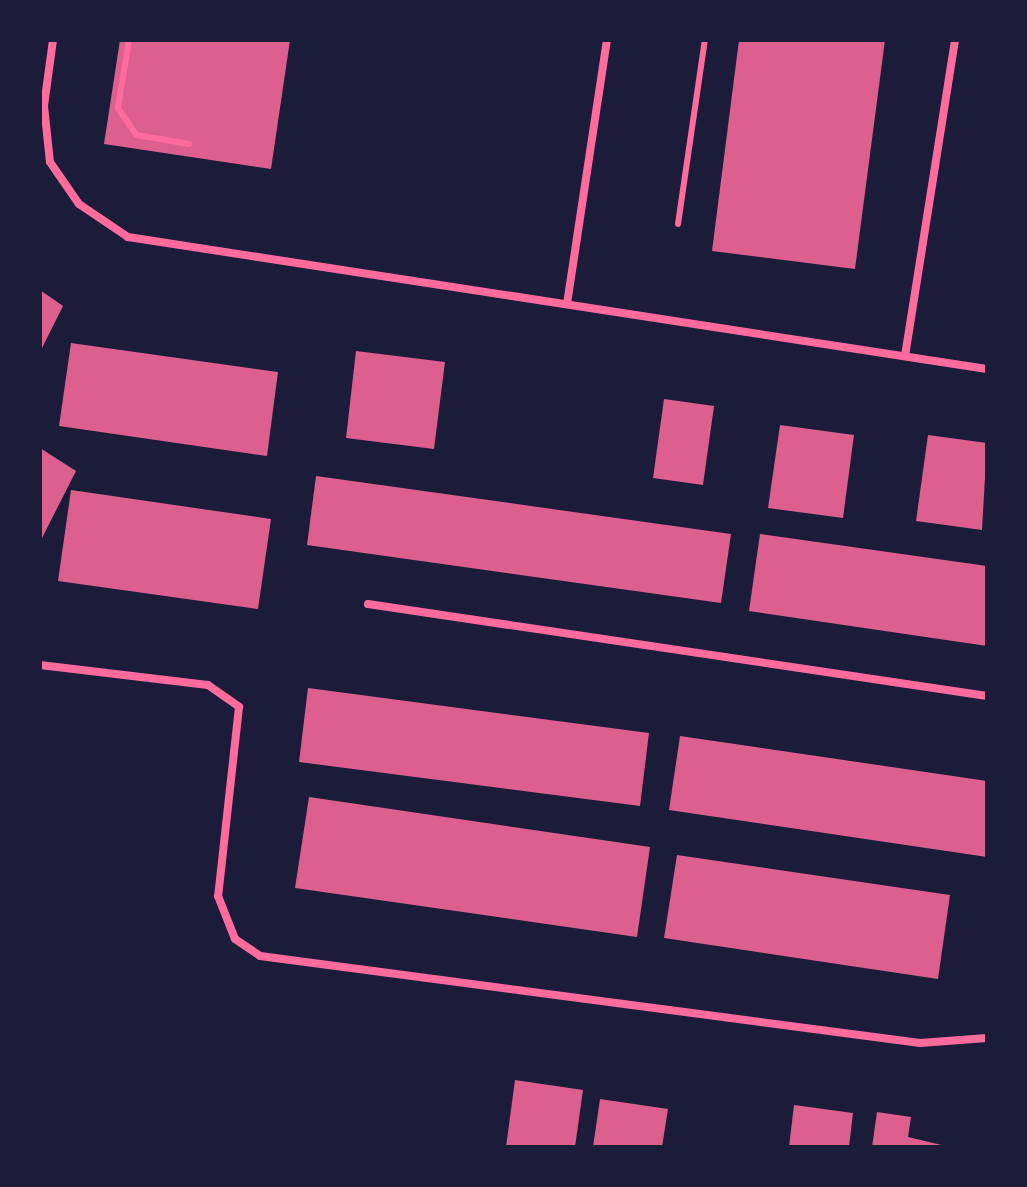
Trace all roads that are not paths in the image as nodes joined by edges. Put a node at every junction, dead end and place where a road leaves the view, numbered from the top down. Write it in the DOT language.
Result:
graph roads {
  1 [pos="53,40"];
  2 [pos="129,40"];
  3 [pos="607,40"];
  4 [pos="705,40"];
  5 [pos="955,40"];
  6 [pos="189,144"];
  7 [pos="678,224"];
  8 [pos="567,304"];
  9 [pos="905,356"];
  10 [pos="987,369"];
  11 [pos="368,604"];
  12 [pos="40,665"];
  13 [pos="987,696"];
  14 [pos="987,1038"];
  1 -- 8 [label="street"];
  2 -- 6 [label="lane"];
  3 -- 8 [label="street"];
  4 -- 7 [label="lane"];
  5 -- 9 [label="street"];
  8 -- 9 [label="street"];
  9 -- 10 [label="street"];
  11 -- 13 [label="street"];
  12 -- 14 [label="street"];
}
